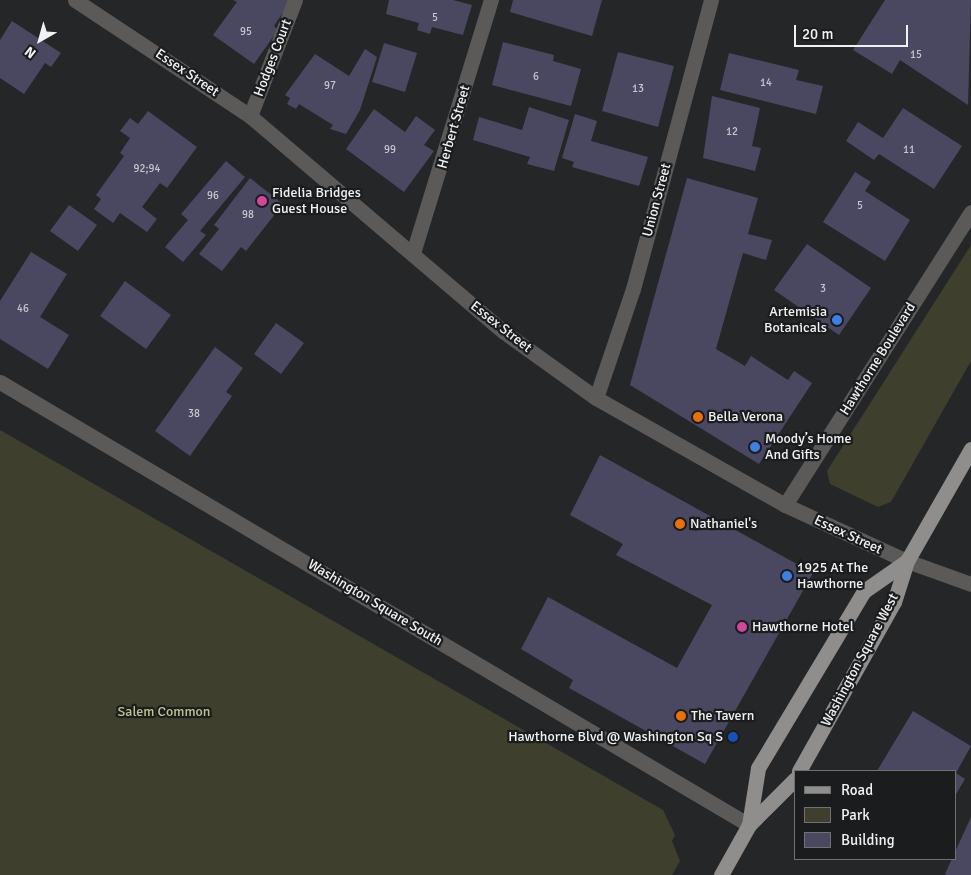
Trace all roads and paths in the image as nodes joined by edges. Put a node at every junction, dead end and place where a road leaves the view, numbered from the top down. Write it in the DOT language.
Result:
graph roads {
  1 [pos="75,0"];
  2 [pos="295,0"];
  3 [pos="491,0"];
  4 [pos="710,0"];
  5 [pos="250,116"];
  6 [pos="971,212"];
  7 [pos="413,253"];
  8 [pos="0,382"];
  9 [pos="596,398"];
  10 [pos="971,449"];
  11 [pos="785,505"];
  12 [pos="907,561"];
  13 [pos="971,584"];
  14 [pos="800,770"];
  15 [pos="794,780"];
  16 [pos="749,825"];
  17 [pos="721,875"];
  1 -- 5 [label="street, Essex Street"];
  2 -- 5 [label="street, Hodges Court"];
  3 -- 7 [label="street, Herbert Street"];
  4 -- 9 [label="street, Union Street"];
  5 -- 7 [label="street, Essex Street"];
  6 -- 11 [label="street, Hawthorne Boulevard"];
  7 -- 9 [label="street, Essex Street"];
  8 -- 16 [label="street, Washington Square South"];
  9 -- 11 [label="street, Essex Street"];
  10 -- 12 [label="main road"];
  11 -- 12 [label="street, Essex Street"];
  12 -- 13 [label="street, Essex Street"];
  12 -- 14 [label="main road, Washington Square West"];
  12 -- 16 [label="main road, Washington Square West"];
  15 -- 16 [label="main road, Washington Square West"];
  16 -- 17 [label="main road, Washington Square West"];
}
